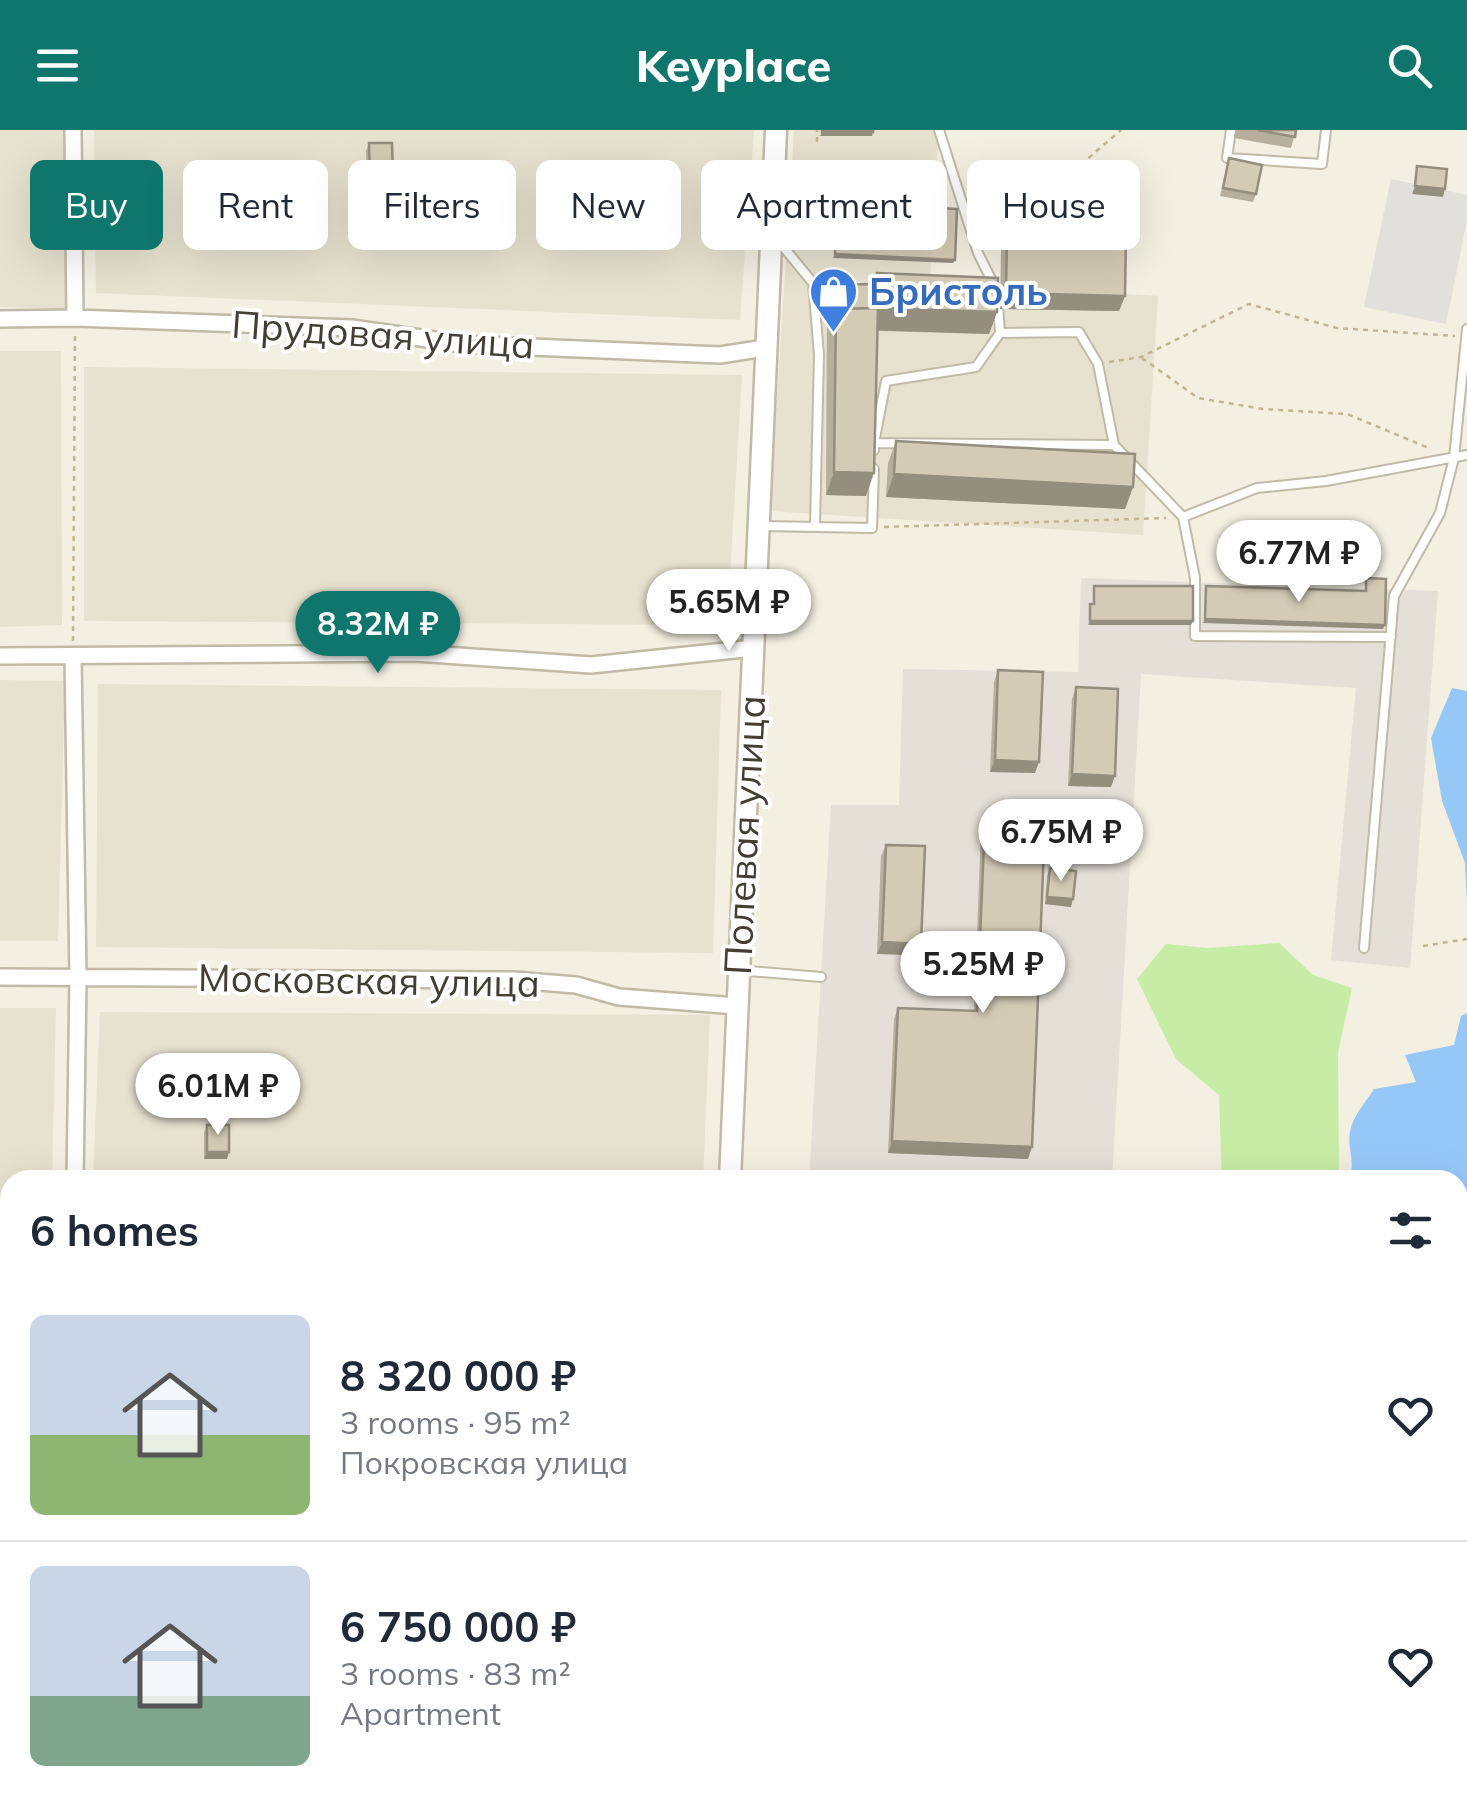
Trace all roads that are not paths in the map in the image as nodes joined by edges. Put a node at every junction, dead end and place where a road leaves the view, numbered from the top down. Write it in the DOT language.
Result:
graph roads {
  1 [pos="73,130"];
  2 [pos="776,130"];
  3 [pos="939,130"];
  4 [pos="1231,130"];
  5 [pos="1326,130"];
  6 [pos="775,160"];
  7 [pos="770,250"];
  8 [pos="786,250"];
  9 [pos="0,318"];
  10 [pos="75,318"];
  11 [pos="1467,330"];
  12 [pos="1000,332"];
  13 [pos="1466,337"];
  14 [pos="765,348"];
  15 [pos="874,443"];
  16 [pos="1114,445"];
  17 [pos="1467,454"];
  18 [pos="1454,458"];
  19 [pos="1183,518"];
  20 [pos="815,525"];
  21 [pos="755,526"];
  22 [pos="1391,637"];
  23 [pos="754,648"];
  24 [pos="0,656"];
  25 [pos="73,657"];
  26 [pos="1364,948"];
  27 [pos="738,970"];
  28 [pos="0,977"];
  29 [pos="78,978"];
  30 [pos="820,978"];
  31 [pos="736,1006"];
  32 [pos="74,1170"];
  33 [pos="730,1170"];
  1 -- 10 [label="street"];
  2 -- 6 [label="street, Полевая улица"];
  3 -- 12 [label="lane"];
  4 -- 5 [label="lane"];
  7 -- 14 [label="street, Полевая улица"];
  8 -- 20 [label="lane"];
  9 -- 10 [label="street, Прудовая улица"];
  10 -- 14 [label="street, Прудовая улица"];
  11 -- 13 [label="lane"];
  12 -- 15 [label="lane"];
  12 -- 16 [label="lane"];
  13 -- 18 [label="lane"];
  14 -- 21 [label="street, Полевая улица"];
  15 -- 16 [label="lane"];
  15 -- 20 [label="lane"];
  16 -- 19 [label="lane"];
  17 -- 18 [label="lane"];
  18 -- 19 [label="lane"];
  18 -- 22 [label="lane"];
  19 -- 22 [label="lane"];
  20 -- 21 [label="lane"];
  21 -- 23 [label="street, Полевая улица"];
  22 -- 26 [label="lane"];
  23 -- 25 [label="street"];
  23 -- 27 [label="street, Полевая улица"];
  24 -- 25 [label="street"];
  25 -- 29 [label="street"];
  27 -- 30 [label="lane"];
  27 -- 31 [label="street, Полевая улица"];
  28 -- 29 [label="street, Московская улица"];
  29 -- 31 [label="street, Московская улица"];
  29 -- 32 [label="street"];
  31 -- 33 [label="street, Полевая улица"];
}
